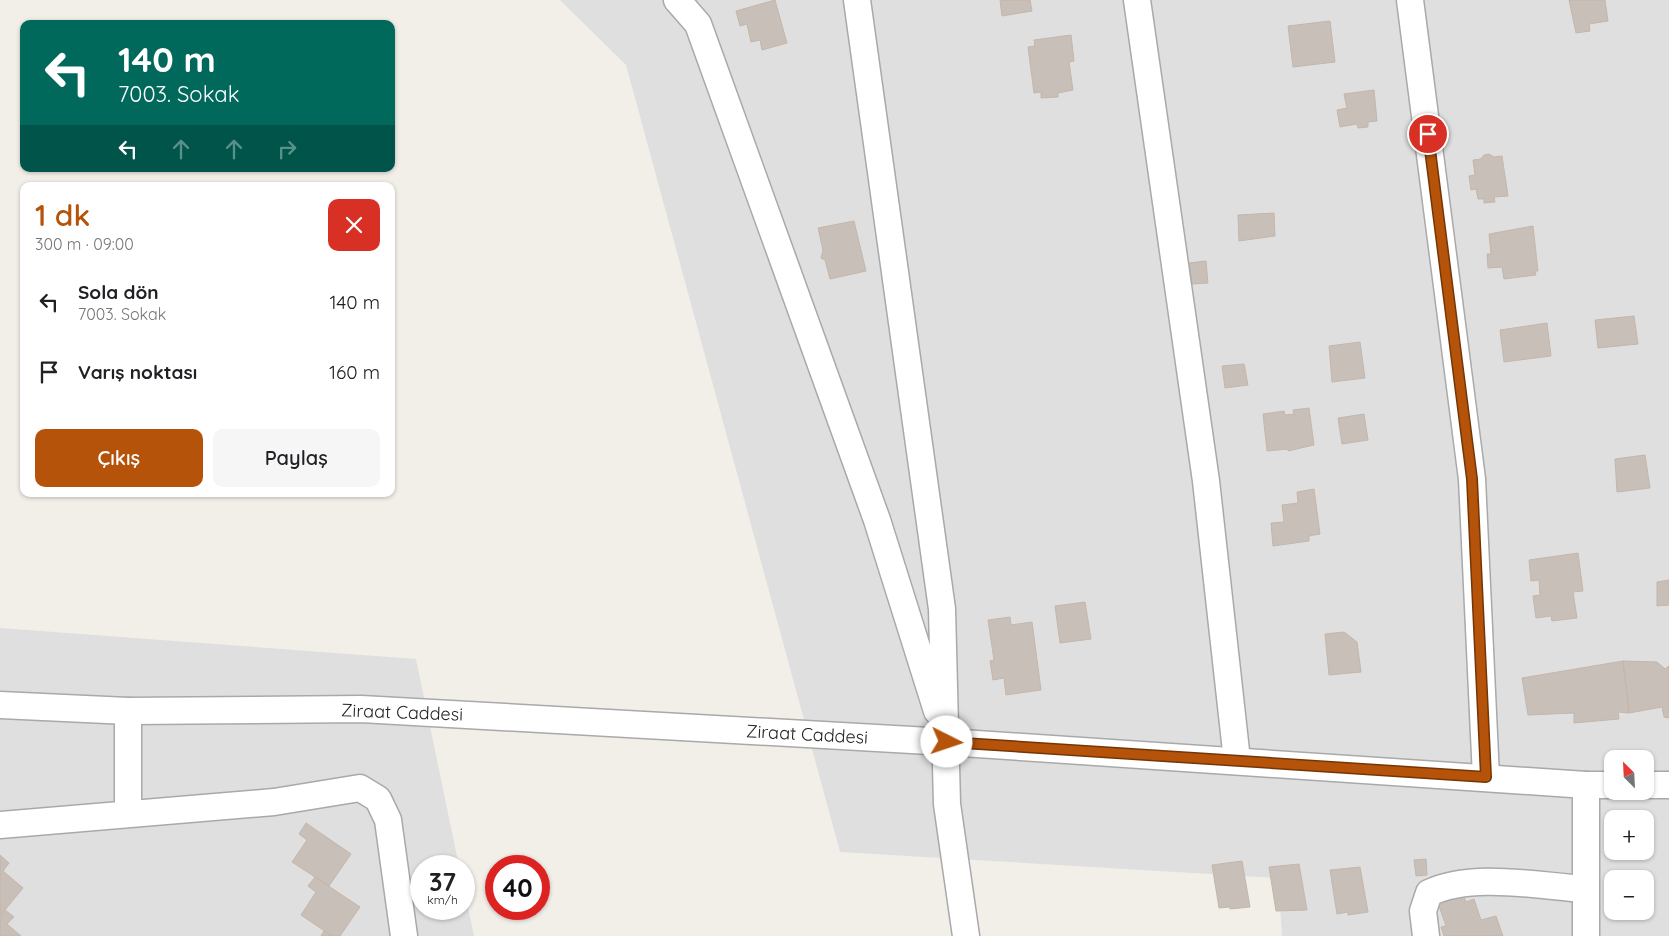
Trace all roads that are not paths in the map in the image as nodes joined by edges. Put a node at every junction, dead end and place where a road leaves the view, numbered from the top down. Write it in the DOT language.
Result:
graph roads {
  1 [pos="677,0"];
  2 [pos="857,0"];
  3 [pos="1137,0"];
  4 [pos="1410,0"];
  5 [pos="0,705"];
  6 [pos="128,711"];
  7 [pos="947,742"];
  8 [pos="1237,760"];
  9 [pos="1486,777"];
  10 [pos="1586,785"];
  11 [pos="1604,785"];
  12 [pos="1654,785"];
  13 [pos="1669,785"];
  14 [pos="128,813"];
  15 [pos="0,825"];
  16 [pos="1585,889"];
  17 [pos="404,936"];
  18 [pos="966,936"];
  19 [pos="1426,936"];
  20 [pos="1586,936"];
  1 -- 7 [label="street"];
  2 -- 7 [label="street"];
  3 -- 8 [label="street"];
  4 -- 9 [label="street"];
  5 -- 6 [label="street, Ziraat Caddesi"];
  6 -- 7 [label="street, Ziraat Caddesi"];
  6 -- 14 [label="street"];
  7 -- 8 [label="street, Ziraat Caddesi"];
  7 -- 18 [label="street"];
  8 -- 9 [label="street, Ziraat Caddesi"];
  9 -- 10 [label="street, Ziraat Caddesi"];
  10 -- 11 [label="street, Ziraat Caddesi"];
  10 -- 16 [label="street"];
  12 -- 13 [label="street"];
  14 -- 15 [label="street"];
  14 -- 17 [label="street"];
  16 -- 19 [label="street"];
  16 -- 20 [label="street"];
}
